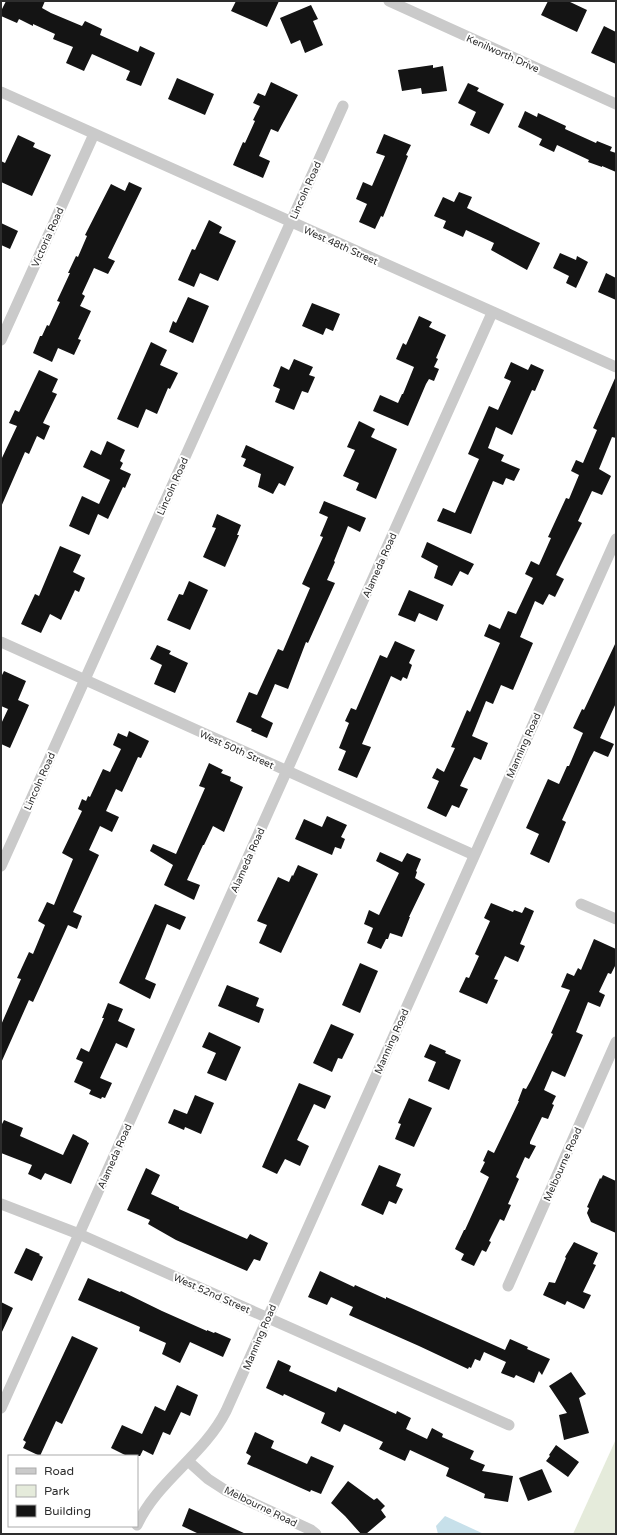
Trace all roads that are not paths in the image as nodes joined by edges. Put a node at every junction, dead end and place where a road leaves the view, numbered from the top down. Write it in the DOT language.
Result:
graph roads {
  1 [pos="389,1"];
  2 [pos="1,92"];
  3 [pos="616,104"];
  4 [pos="343,106"];
  5 [pos="94,134"];
  6 [pos="290,222"];
  7 [pos="492,313"];
  8 [pos="1,340"];
  9 [pos="616,367"];
  10 [pos="616,539"];
  11 [pos="1,642"];
  12 [pos="84,680"];
  13 [pos="287,771"];
  14 [pos="474,855"];
  15 [pos="1,866"];
  16 [pos="582,904"];
  17 [pos="616,920"];
  18 [pos="616,1042"];
  19 [pos="1,1204"];
  20 [pos="79,1234"];
  21 [pos="508,1286"];
  22 [pos="268,1318"];
  23 [pos="1,1408"];
  24 [pos="508,1425"];
  25 [pos="188,1461"];
  26 [pos="138,1524"];
  27 [pos="316,1534"];
  1 -- 3 [label="street, Kenilworth Drive"];
  2 -- 5 [label="street, West 48th Street"];
  4 -- 6 [label="street, Lincoln Road"];
  5 -- 6 [label="street, West 48th Street"];
  5 -- 8 [label="street, Victoria Road"];
  6 -- 7 [label="street, West 48th Street"];
  6 -- 12 [label="street, Lincoln Road"];
  7 -- 9 [label="street, West 48th Street"];
  7 -- 13 [label="street, Alameda Road"];
  10 -- 14 [label="street, Manning Road"];
  11 -- 12 [label="street, West 50th Street"];
  12 -- 13 [label="street, West 50th Street"];
  12 -- 15 [label="street, Lincoln Road"];
  13 -- 14 [label="street, West 50th Street"];
  13 -- 20 [label="street, Alameda Road"];
  14 -- 22 [label="street, Manning Road"];
  16 -- 17 [label="street"];
  18 -- 21 [label="street, Melbourne Road"];
  19 -- 20 [label="street, West 52nd Street"];
  20 -- 22 [label="street, West 52nd Street"];
  20 -- 23 [label="street, Alameda Road"];
  22 -- 24 [label="street, West 52nd Street"];
  22 -- 25 [label="street, Manning Road"];
  25 -- 26 [label="street, Manning Road"];
  25 -- 27 [label="street, Melbourne Road"];
}
